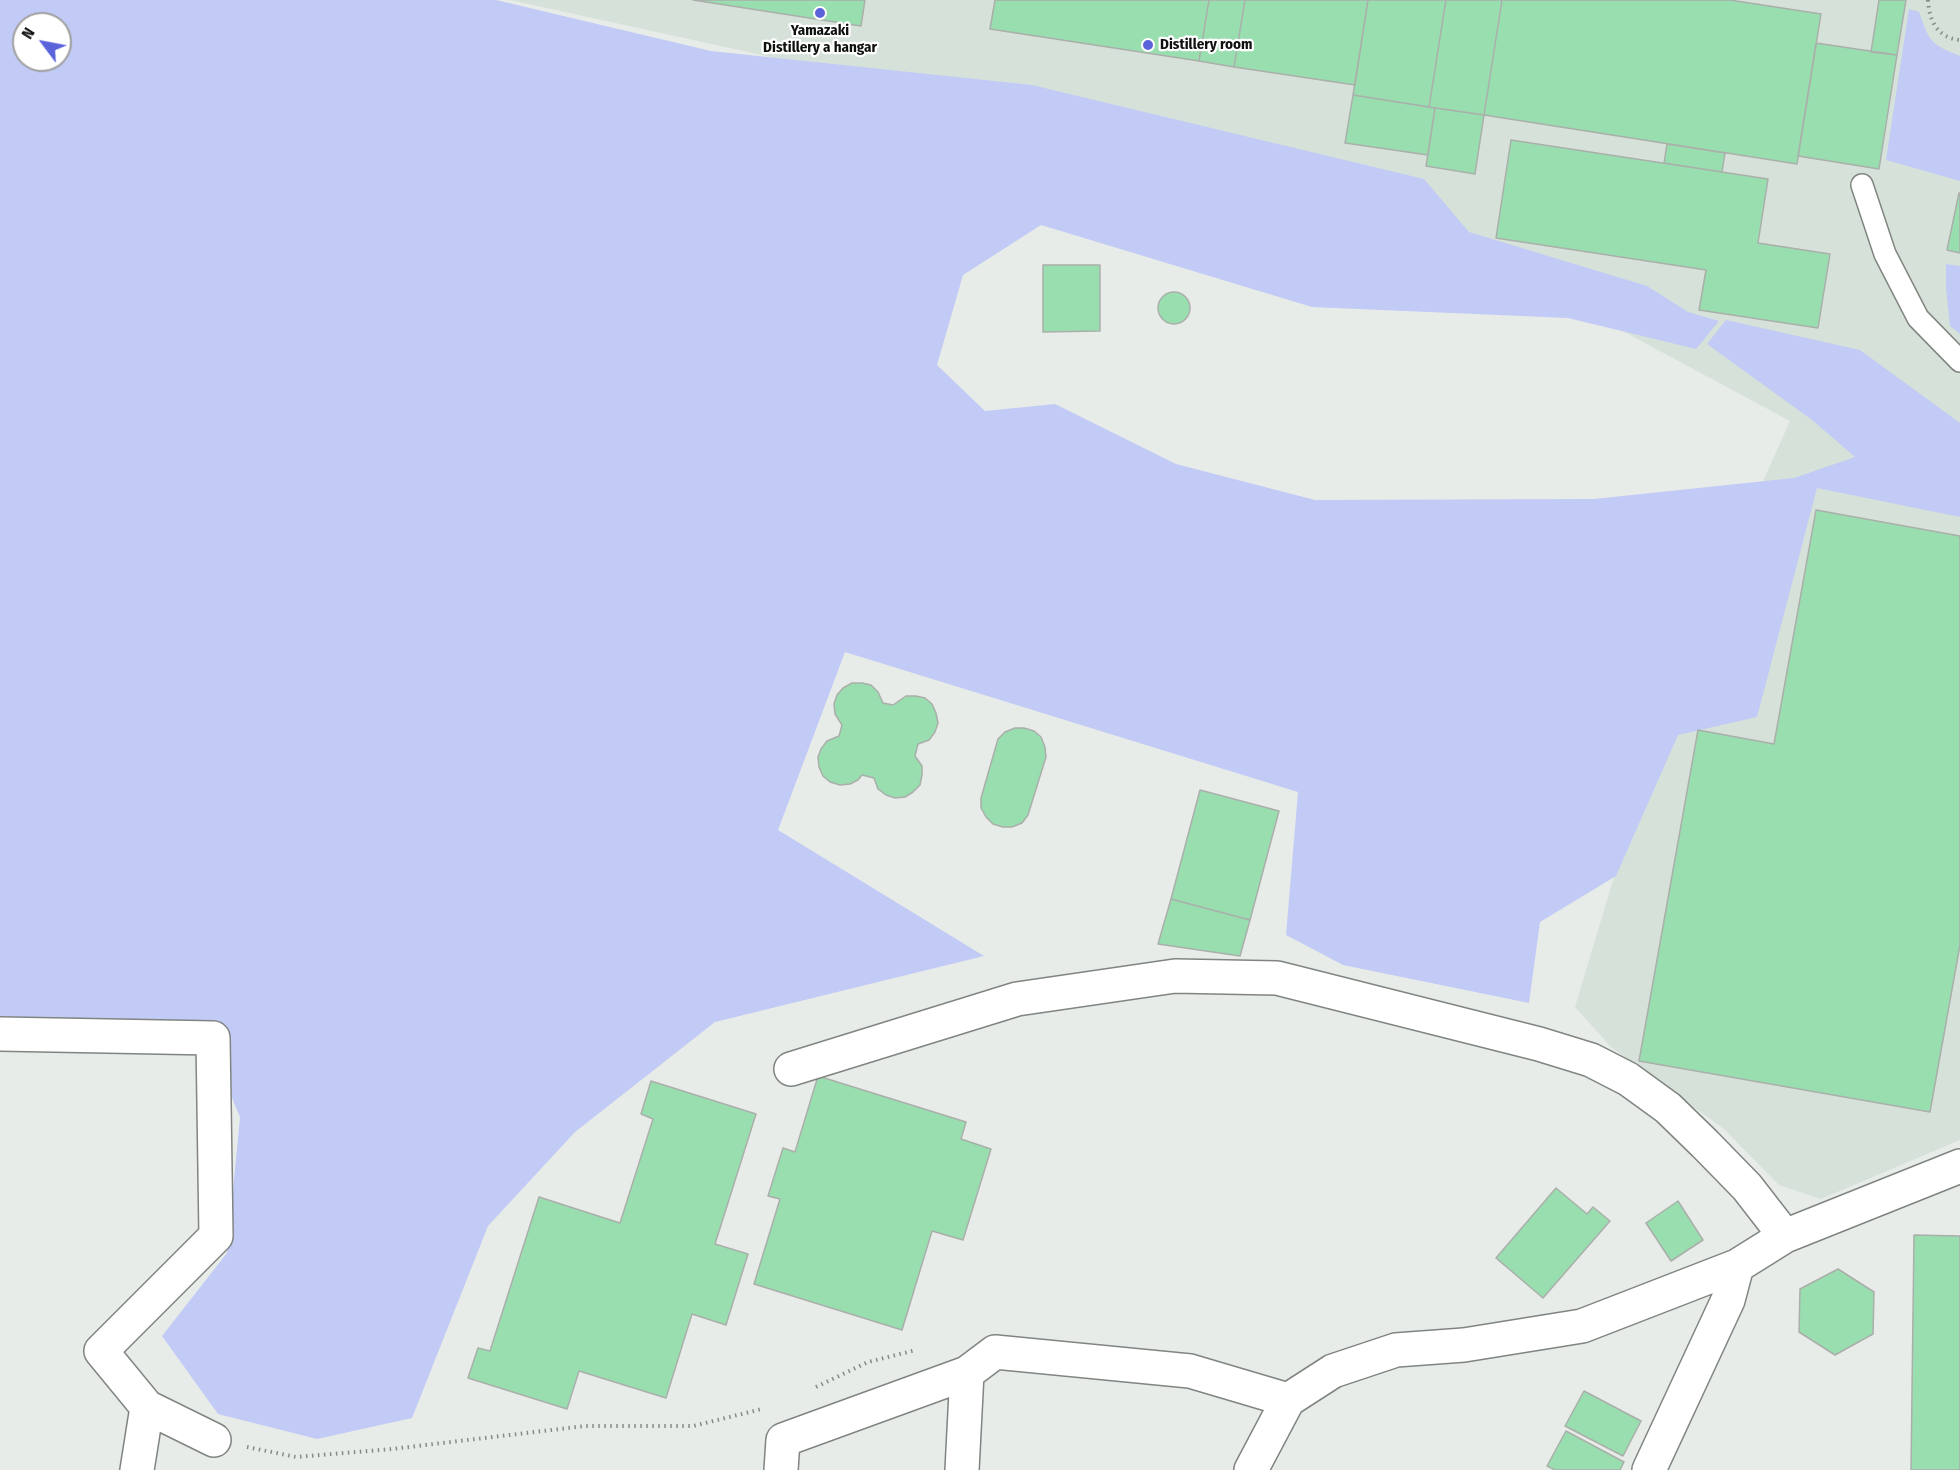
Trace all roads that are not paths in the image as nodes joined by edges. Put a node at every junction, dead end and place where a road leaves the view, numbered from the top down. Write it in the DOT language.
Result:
graph roads {
  1 [pos="1862,185"];
  2 [pos="1960,360"];
  3 [pos="0,1034"];
  4 [pos="791,1070"];
  5 [pos="1960,1166"];
  6 [pos="1785,1236"];
  7 [pos="1737,1266"];
  8 [pos="967,1373"];
  9 [pos="1287,1400"];
  10 [pos="147,1407"];
  11 [pos="214,1440"];
  12 [pos="136,1470"];
  13 [pos="780,1470"];
  14 [pos="962,1470"];
  15 [pos="1251,1470"];
  16 [pos="1649,1470"];
  1 -- 2 [label="lane"];
  3 -- 10 [label="street"];
  4 -- 6 [label="street"];
  5 -- 6 [label="street"];
  6 -- 7 [label="street"];
  7 -- 9 [label="street"];
  7 -- 16 [label="street"];
  8 -- 9 [label="street"];
  8 -- 13 [label="street"];
  8 -- 14 [label="street"];
  9 -- 15 [label="street"];
  10 -- 11 [label="street"];
  10 -- 12 [label="street"];
}
